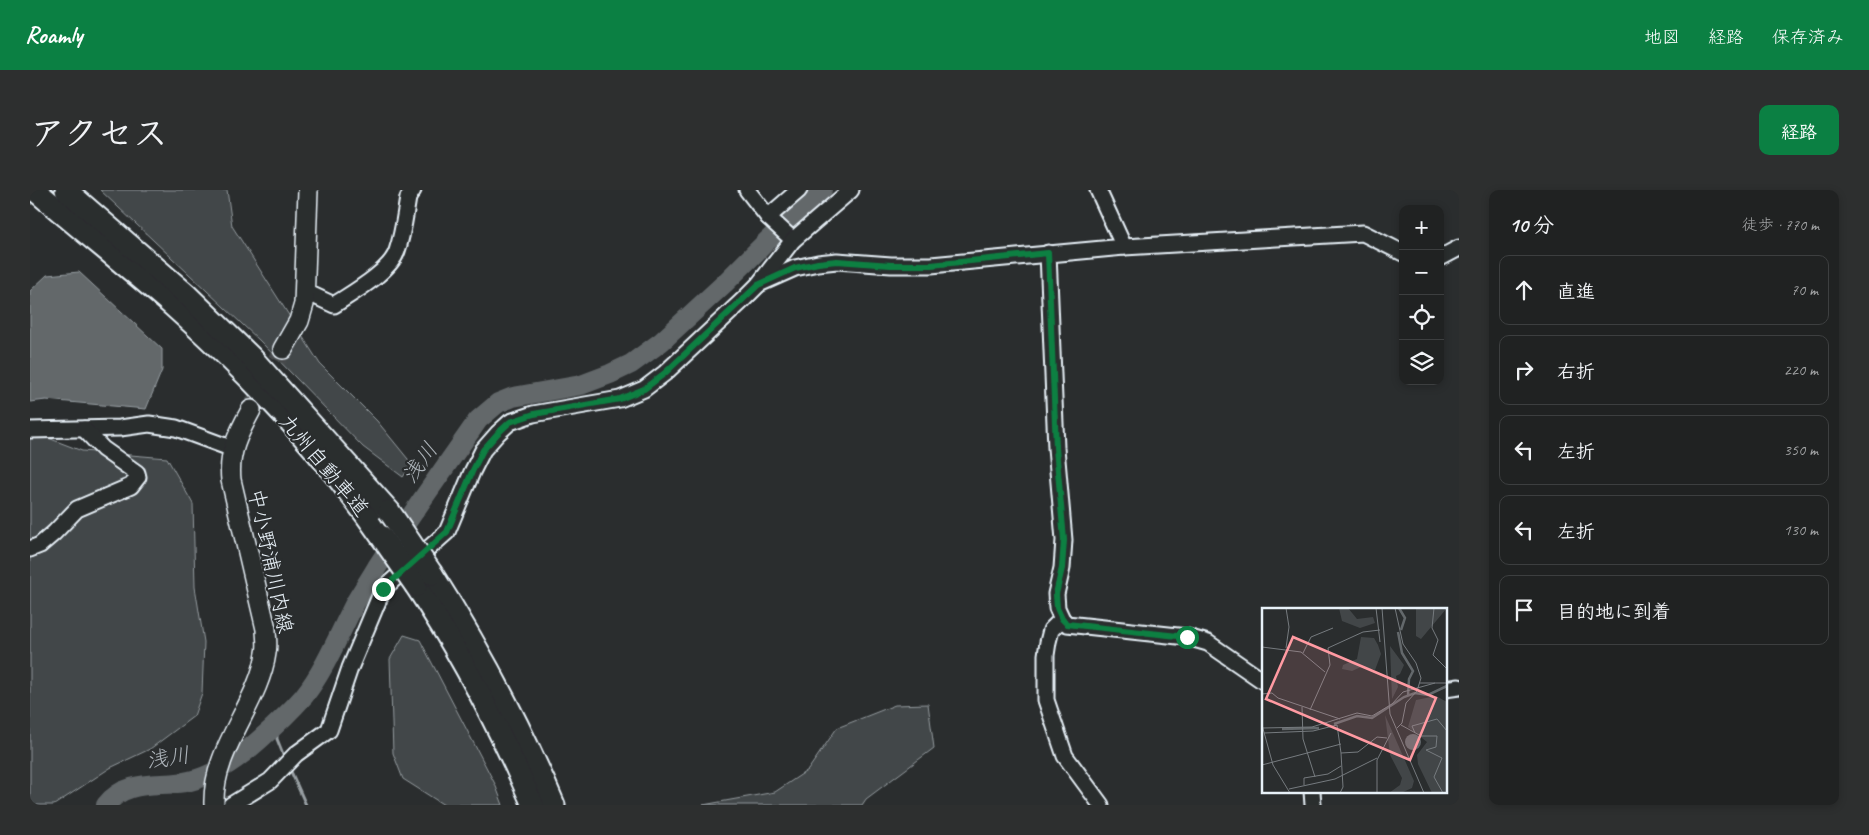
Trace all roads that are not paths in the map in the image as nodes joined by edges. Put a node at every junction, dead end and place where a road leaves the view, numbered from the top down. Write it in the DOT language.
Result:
graph roads {
  1 [pos="35,190"];
  2 [pos="66,190"];
  3 [pos="308,190"];
  4 [pos="413,190"];
  5 [pos="747,190"];
  6 [pos="799,190"];
  7 [pos="851,190"];
  8 [pos="1098,190"];
  9 [pos="770,219"];
  10 [pos="790,238"];
  11 [pos="1124,247"];
  12 [pos="1459,248"];
  13 [pos="1399,251"];
  14 [pos="1048,253"];
  15 [pos="1444,256"];
  16 [pos="758,285"];
  17 [pos="304,291"];
  18 [pos="284,349"];
  19 [pos="251,410"];
  20 [pos="84,429"];
  21 [pos="30,430"];
  22 [pos="233,449"];
  23 [pos="30,549"];
  24 [pos="424,580"];
  25 [pos="1062,619"];
  26 [pos="1262,680"];
  27 [pos="1459,687"];
  28 [pos="1446,689"];
  29 [pos="1312,792"];
  30 [pos="214,798"];
  31 [pos="230,805"];
  32 [pos="533,805"];
  33 [pos="554,805"];
  34 [pos="1101,805"];
  35 [pos="1313,805"];
  1 -- 24 [label="highway, 九州自動車道, bridge"];
  2 -- 24 [label="highway, 九州自動車道, bridge"];
  3 -- 17 [label="main road"];
  4 -- 17 [label="street"];
  5 -- 9 [label="street"];
  6 -- 9 [label="street"];
  7 -- 10 [label="street"];
  8 -- 11 [label="street"];
  9 -- 10 [label="street"];
  10 -- 16 [label="street"];
  11 -- 13 [label="street"];
  11 -- 14 [label="street"];
  12 -- 15 [label="street"];
  14 -- 16 [label="street"];
  14 -- 25 [label="street"];
  16 -- 31 [label="street"];
  17 -- 18 [label="main road"];
  19 -- 22 [label="main road, 中小野浦川内線"];
  20 -- 21 [label="street"];
  20 -- 22 [label="street"];
  20 -- 23 [label="street"];
  22 -- 30 [label="main road, 中小野浦川内線"];
  24 -- 32 [label="highway, 九州自動車道"];
  24 -- 33 [label="highway, 九州自動車道"];
  25 -- 26 [label="street"];
  25 -- 34 [label="street"];
  27 -- 28 [label="street"];
  29 -- 35 [label="street"];
}
